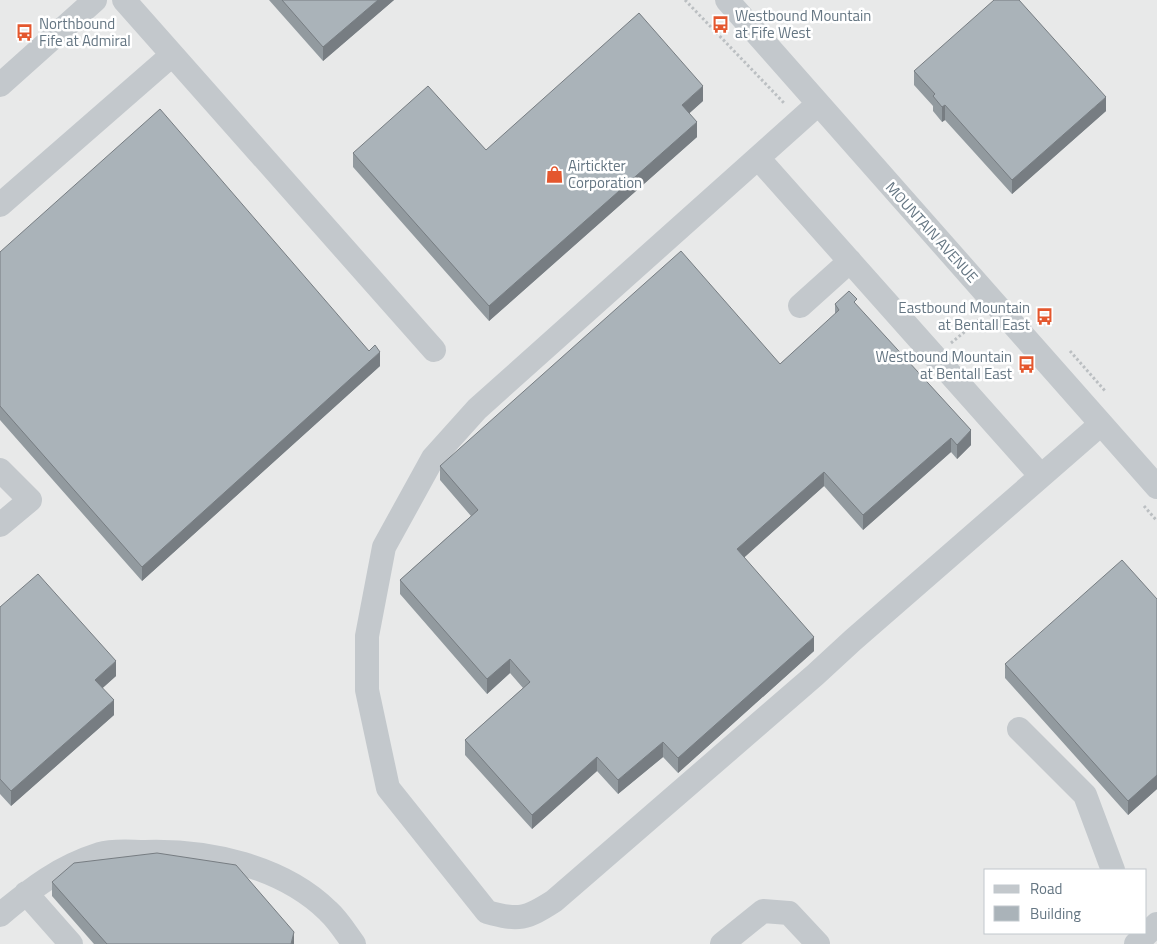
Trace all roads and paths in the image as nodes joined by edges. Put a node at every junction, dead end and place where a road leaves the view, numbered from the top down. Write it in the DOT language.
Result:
graph roads {
  1 [pos="95,0"];
  2 [pos="124,0"];
  3 [pos="685,0"];
  4 [pos="727,0"];
  5 [pos="172,55"];
  6 [pos="1,82"];
  7 [pos="818,104"];
  8 [pos="801,120"];
  9 [pos="758,158"];
  10 [pos="0,205"];
  11 [pos="850,261"];
  12 [pos="800,306"];
  13 [pos="973,312"];
  14 [pos="989,314"];
  15 [pos="434,350"];
  16 [pos="935,357"];
  17 [pos="1101,424"];
  18 [pos="0,470"];
  19 [pos="1041,476"];
  20 [pos="1157,487"];
  21 [pos="0,525"];
  22 [pos="1020,728"];
  23 [pos="1113,869"];
  24 [pos="26,893"];
  25 [pos="0,915"];
  26 [pos="70,944"];
  27 [pos="354,944"];
  28 [pos="722,944"];
  29 [pos="818,944"];
  1 -- 6 [label="street"];
  2 -- 5 [label="street"];
  3 -- 8 [label="path"];
  4 -- 7 [label="street, MOUNTAIN AVENUE"];
  5 -- 10 [label="street"];
  5 -- 15 [label="street"];
  7 -- 8 [label="street"];
  7 -- 14 [label="street, MOUNTAIN AVENUE"];
  8 -- 9 [label="street"];
  9 -- 11 [label="street"];
  9 -- 19 [label="street"];
  11 -- 12 [label="street"];
  11 -- 16 [label="street"];
  13 -- 14 [label="path"];
  14 -- 16 [label="path"];
  14 -- 17 [label="street, MOUNTAIN AVENUE"];
  16 -- 19 [label="street"];
  17 -- 19 [label="street"];
  17 -- 20 [label="street, MOUNTAIN AVENUE"];
  18 -- 21 [label="street"];
  22 -- 23 [label="street"];
  24 -- 25 [label="street"];
  24 -- 26 [label="street"];
  24 -- 27 [label="street"];
  28 -- 29 [label="street"];
}
